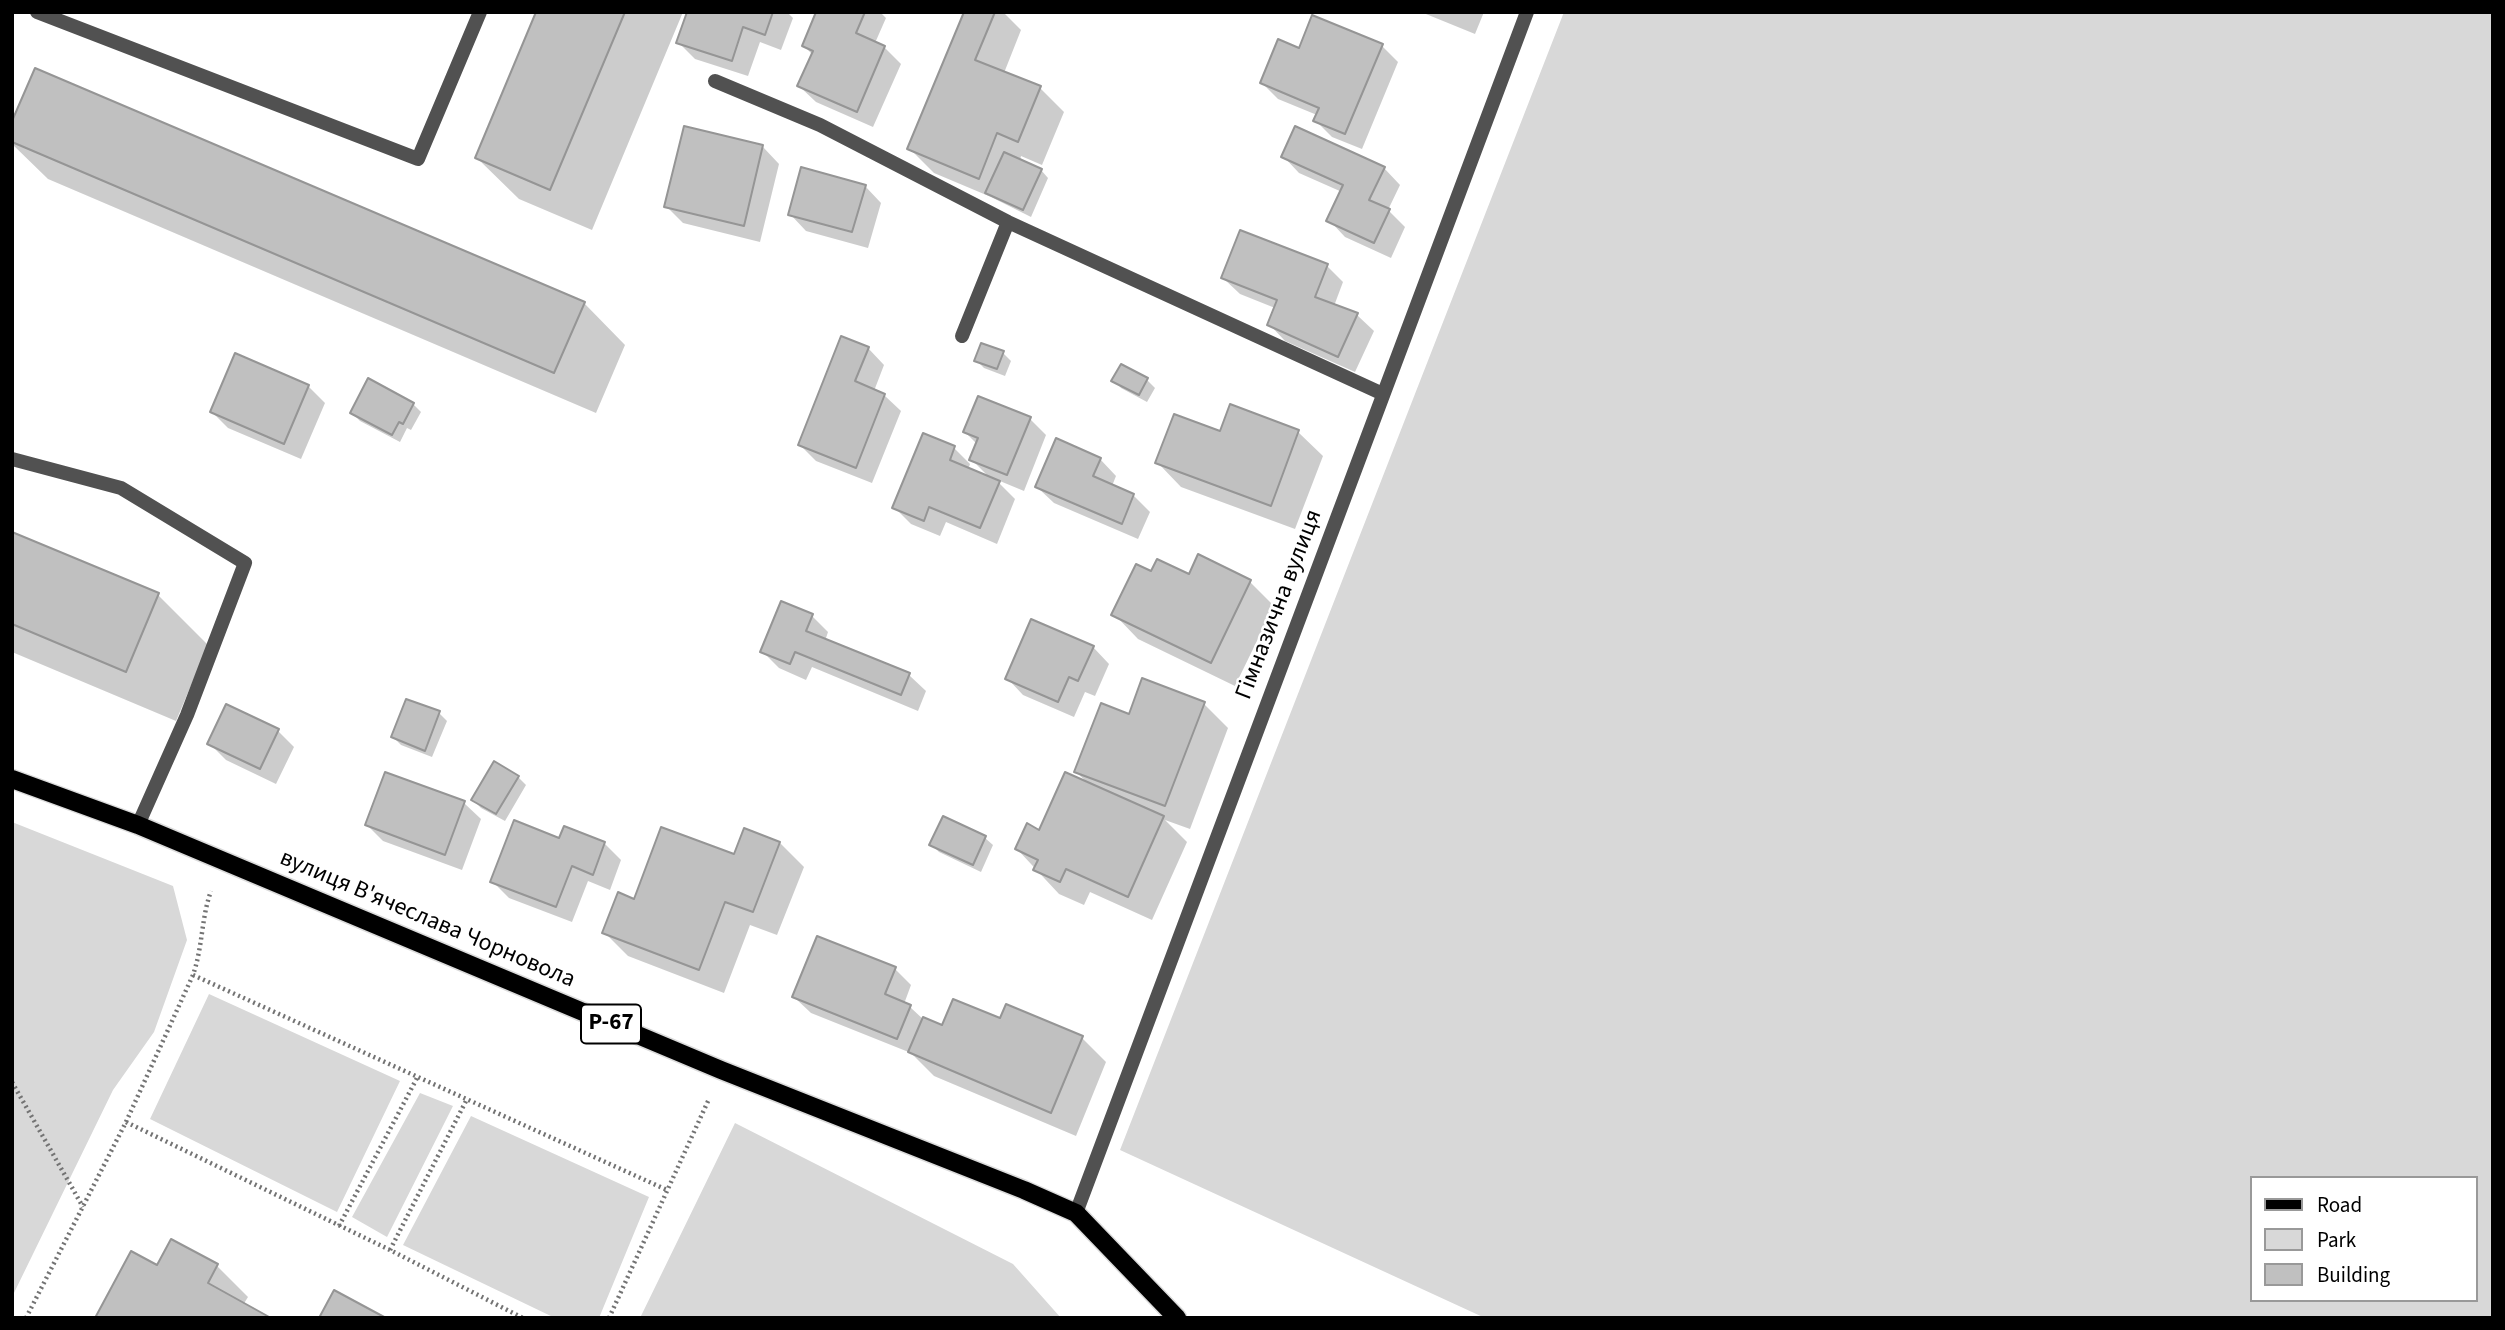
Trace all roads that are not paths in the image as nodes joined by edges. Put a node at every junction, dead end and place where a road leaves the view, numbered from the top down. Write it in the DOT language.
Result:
graph roads {
  1 [pos="37,12"];
  2 [pos="480,12"];
  3 [pos="1527,12"];
  4 [pos="715,81"];
  5 [pos="1008,222"];
  6 [pos="962,337"];
  7 [pos="1383,394"];
  8 [pos="12,459"];
  9 [pos="12,779"];
  10 [pos="138,825"];
  11 [pos="1076,1213"];
  12 [pos="1177,1318"];
  1 -- 2 [label="street"];
  3 -- 7 [label="street, Гімназична вулиця"];
  4 -- 5 [label="street"];
  5 -- 6 [label="street"];
  5 -- 7 [label="street"];
  7 -- 11 [label="street, Гімназична вулиця"];
  8 -- 10 [label="street"];
  9 -- 10 [label="main road, вулиця В'ячеслава Чорновола / Р-67"];
  10 -- 11 [label="main road, вулиця В'ячеслава Чорновола / Р-67"];
  11 -- 12 [label="main road, вулиця В'ячеслава Чорновола / Р-67"];
}
